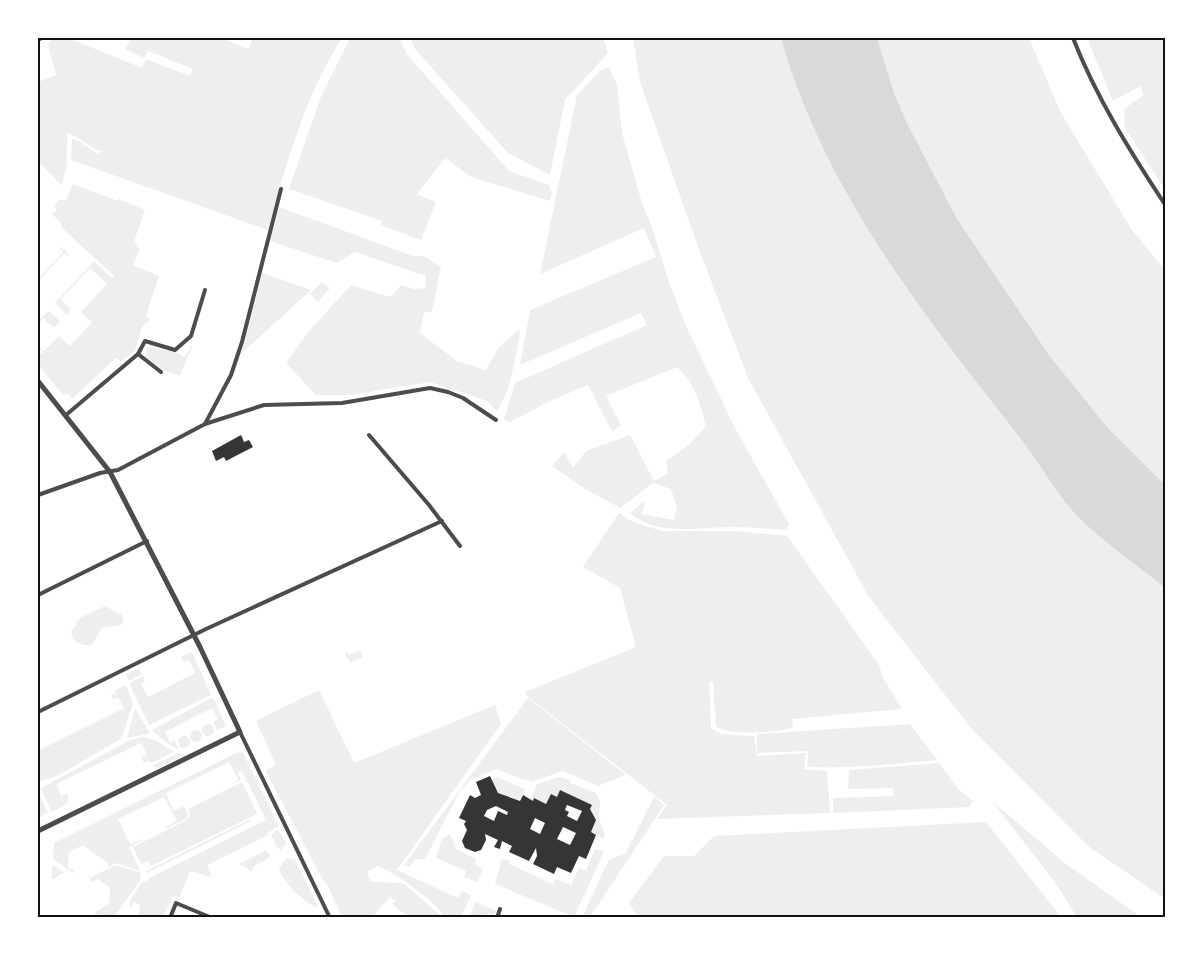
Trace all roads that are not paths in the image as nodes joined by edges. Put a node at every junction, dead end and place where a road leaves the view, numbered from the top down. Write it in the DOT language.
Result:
graph roads {
  1 [pos="41,38"];
  2 [pos="1072,38"];
  3 [pos="38,40"];
  4 [pos="281,189"];
  5 [pos="1166,206"];
  6 [pos="205,290"];
  7 [pos="138,354"];
  8 [pos="161,372"];
  9 [pos="38,381"];
  10 [pos="66,415"];
  11 [pos="496,420"];
  12 [pos="205,424"];
  13 [pos="369,434"];
  14 [pos="110,472"];
  15 [pos="38,495"];
  16 [pos="442,522"];
  17 [pos="147,541"];
  18 [pos="460,546"];
  19 [pos="38,596"];
  20 [pos="194,636"];
  21 [pos="38,712"];
  22 [pos="240,732"];
  23 [pos="38,831"];
  24 [pos="500,909"];
  25 [pos="210,917"];
  26 [pos="170,918"];
  27 [pos="330,918"];
  28 [pos="497,918"];
  1 -- 3 [label="street"];
  2 -- 5 [label="street"];
  4 -- 12 [label="street"];
  6 -- 7 [label="street"];
  7 -- 8 [label="street"];
  7 -- 10 [label="street"];
  9 -- 10 [label="street"];
  10 -- 14 [label="street"];
  11 -- 12 [label="street"];
  12 -- 14 [label="street"];
  13 -- 16 [label="street"];
  14 -- 15 [label="street"];
  14 -- 17 [label="street"];
  16 -- 18 [label="street"];
  16 -- 20 [label="street"];
  17 -- 19 [label="street"];
  17 -- 20 [label="street"];
  20 -- 21 [label="street"];
  20 -- 22 [label="street"];
  22 -- 23 [label="street"];
  22 -- 27 [label="street"];
  24 -- 28 [label="street"];
  25 -- 26 [label="street"];
}
